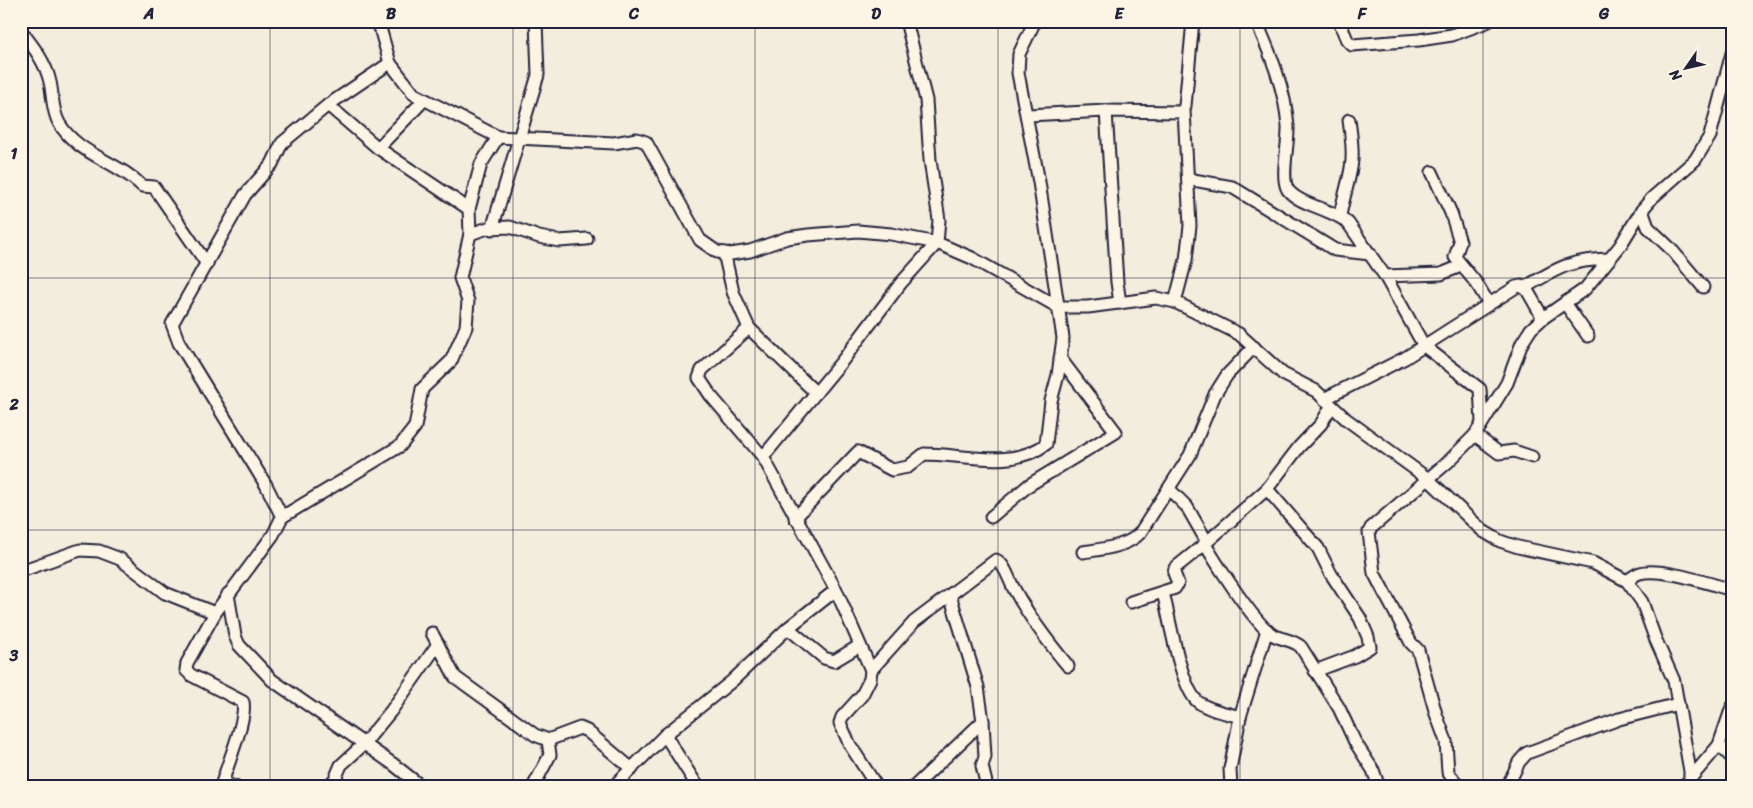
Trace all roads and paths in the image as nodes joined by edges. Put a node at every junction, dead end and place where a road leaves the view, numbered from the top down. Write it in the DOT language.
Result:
graph roads {
  1 [pos="378,21"];
  2 [pos="536,21"];
  3 [pos="906,21"];
  4 [pos="1035,21"];
  5 [pos="1193,21"];
  6 [pos="1256,21"];
  7 [pos="1340,21"];
  8 [pos="1489,21"];
  9 [pos="21,31"];
  10 [pos="1732,54"];
  11 [pos="390,63"];
  12 [pos="424,100"];
  13 [pos="328,105"];
  14 [pos="1184,110"];
  15 [pos="1106,111"];
  16 [pos="1028,115"];
  17 [pos="1349,120"];
  18 [pos="498,137"];
  19 [pos="519,138"];
  20 [pos="378,148"];
  21 [pos="1432,172"];
  22 [pos="1188,179"];
  23 [pos="468,209"];
  24 [pos="1642,210"];
  25 [pos="1340,216"];
  26 [pos="492,229"];
  27 [pos="470,234"];
  28 [pos="587,239"];
  29 [pos="937,243"];
  30 [pos="724,253"];
  31 [pos="1370,254"];
  32 [pos="1609,259"];
  33 [pos="207,264"];
  34 [pos="1461,266"];
  35 [pos="1385,276"];
  36 [pos="1703,286"];
  37 [pos="1524,288"];
  38 [pos="1176,302"];
  39 [pos="1565,303"];
  40 [pos="1120,304"];
  41 [pos="1489,304"];
  42 [pos="1058,306"];
  43 [pos="1543,318"];
  44 [pos="750,328"];
  45 [pos="1588,336"];
  46 [pos="1424,346"];
  47 [pos="1254,347"];
  48 [pos="1060,358"];
  49 [pos="816,393"];
  50 [pos="1328,403"];
  51 [pos="1482,424"];
  52 [pos="1475,435"];
  53 [pos="1532,457"];
  54 [pos="763,458"];
  55 [pos="1427,478"];
  56 [pos="1169,489"];
  57 [pos="1267,489"];
  58 [pos="991,516"];
  59 [pos="282,517"];
  60 [pos="795,518"];
  61 [pos="1207,542"];
  62 [pos="1083,552"];
  63 [pos="21,571"];
  64 [pos="1627,581"];
  65 [pos="836,590"];
  66 [pos="1732,590"];
  67 [pos="1163,592"];
  68 [pos="228,594"];
  69 [pos="950,595"];
  70 [pos="1131,602"];
  71 [pos="215,613"];
  72 [pos="788,628"];
  73 [pos="1267,630"];
  74 [pos="432,633"];
  75 [pos="438,644"];
  76 [pos="859,646"];
  77 [pos="1068,666"];
  78 [pos="871,670"];
  79 [pos="1315,672"];
  80 [pos="1678,704"];
  81 [pos="1732,707"];
  82 [pos="1240,717"];
  83 [pos="983,721"];
  84 [pos="665,735"];
  85 [pos="548,740"];
  86 [pos="363,745"];
  87 [pos="1719,745"];
  88 [pos="1732,758"];
  89 [pos="632,769"];
  90 [pos="1687,783"];
  91 [pos="221,785"];
  92 [pos="235,787"];
  93 [pos="328,787"];
  94 [pos="422,787"];
  95 [pos="534,787"];
  96 [pos="613,787"];
  97 [pos="698,787"];
  98 [pos="877,787"];
  99 [pos="914,787"];
  100 [pos="987,787"];
  101 [pos="1231,787"];
  102 [pos="1379,787"];
  103 [pos="1459,787"];
  104 [pos="1507,787"];
  1 -- 11 [label="street"];
  2 -- 19 [label="street"];
  3 -- 29 [label="street"];
  4 -- 16 [label="street"];
  5 -- 14 [label="street"];
  6 -- 25 [label="street"];
  7 -- 8 [label="street"];
  9 -- 33 [label="street"];
  10 -- 24 [label="street"];
  11 -- 12 [label="street"];
  11 -- 13 [label="street"];
  12 -- 18 [label="street"];
  12 -- 20 [label="street"];
  13 -- 20 [label="street"];
  13 -- 33 [label="street"];
  14 -- 15 [label="street"];
  14 -- 22 [label="street"];
  15 -- 16 [label="street"];
  15 -- 40 [label="street"];
  16 -- 42 [label="street"];
  17 -- 25 [label="street"];
  18 -- 19 [label="street"];
  18 -- 23 [label="street"];
  19 -- 26 [label="street"];
  19 -- 30 [label="street"];
  20 -- 23 [label="street"];
  21 -- 34 [label="street"];
  22 -- 31 [label="street"];
  22 -- 38 [label="street"];
  23 -- 27 [label="street"];
  24 -- 32 [label="street"];
  24 -- 36 [label="street"];
  25 -- 31 [label="street"];
  26 -- 27 [label="street"];
  26 -- 28 [label="street"];
  27 -- 59 [label="street"];
  29 -- 30 [label="street"];
  29 -- 42 [label="street"];
  29 -- 49 [label="street"];
  30 -- 44 [label="street"];
  31 -- 35 [label="street"];
  32 -- 37 [label="street"];
  32 -- 39 [label="street"];
  33 -- 59 [label="street"];
  34 -- 35 [label="street"];
  34 -- 41 [label="street"];
  35 -- 46 [label="street"];
  37 -- 41 [label="street"];
  37 -- 43 [label="street"];
  38 -- 40 [label="street"];
  38 -- 47 [label="street"];
  39 -- 43 [label="street"];
  39 -- 45 [label="street"];
  40 -- 42 [label="street"];
  41 -- 46 [label="street"];
  42 -- 48 [label="street"];
  43 -- 51 [label="street"];
  44 -- 49 [label="street"];
  44 -- 54 [label="street"];
  46 -- 50 [label="street"];
  46 -- 51 [label="street"];
  47 -- 50 [label="street"];
  47 -- 56 [label="street"];
  48 -- 58 [label="street"];
  48 -- 60 [label="street"];
  49 -- 54 [label="street"];
  50 -- 55 [label="street"];
  50 -- 57 [label="street"];
  51 -- 52 [label="street"];
  52 -- 53 [label="street"];
  52 -- 55 [label="street"];
  54 -- 60 [label="street"];
  55 -- 64 [label="street"];
  55 -- 103 [label="street"];
  56 -- 61 [label="street"];
  56 -- 62 [label="street"];
  57 -- 61 [label="street"];
  57 -- 79 [label="street"];
  59 -- 68 [label="street"];
  60 -- 65 [label="street"];
  61 -- 67 [label="street"];
  61 -- 73 [label="street"];
  63 -- 71 [label="street"];
  64 -- 66 [label="street"];
  64 -- 80 [label="street"];
  65 -- 72 [label="street"];
  65 -- 76 [label="street"];
  67 -- 70 [label="street"];
  67 -- 82 [label="street"];
  68 -- 71 [label="street"];
  68 -- 86 [label="street"];
  69 -- 77 [label="street"];
  69 -- 78 [label="street"];
  69 -- 83 [label="street"];
  71 -- 91 [label="street"];
  72 -- 76 [label="street"];
  72 -- 84 [label="street"];
  73 -- 79 [label="street"];
  73 -- 82 [label="street"];
  74 -- 75 [label="street"];
  75 -- 85 [label="street"];
  75 -- 86 [label="street"];
  76 -- 78 [label="street"];
  78 -- 98 [label="street"];
  79 -- 102 [label="street"];
  80 -- 90 [label="street"];
  80 -- 104 [label="street"];
  81 -- 87 [label="street"];
  82 -- 101 [label="street"];
  83 -- 99 [label="street"];
  83 -- 100 [label="street"];
  84 -- 89 [label="street"];
  84 -- 97 [label="street"];
  85 -- 89 [label="street"];
  85 -- 95 [label="street"];
  86 -- 93 [label="street"];
  86 -- 94 [label="street"];
  87 -- 88 [label="street"];
  87 -- 90 [label="street"];
  89 -- 96 [label="street"];
  91 -- 92 [label="street"];
}
